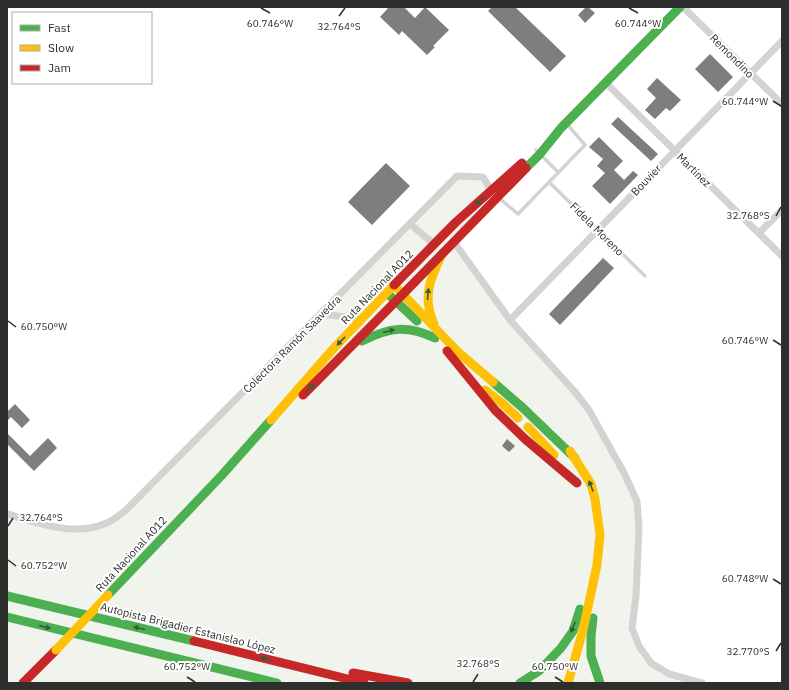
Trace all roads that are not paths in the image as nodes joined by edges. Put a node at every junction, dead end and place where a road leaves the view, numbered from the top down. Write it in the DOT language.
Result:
graph roads {
  1 [pos="680,7"];
  2 [pos="683,7"];
  3 [pos="782,41"];
  4 [pos="750,73"];
  5 [pos="606,83"];
  6 [pos="782,104"];
  7 [pos="564,126"];
  8 [pos="674,151"];
  9 [pos="538,152"];
  10 [pos="558,172"];
  11 [pos="549,182"];
  12 [pos="491,190"];
  13 [pos="498,197"];
  14 [pos="782,210"];
  15 [pos="410,224"];
  16 [pos="598,230"];
  17 [pos="759,234"];
  18 [pos="454,242"];
  19 [pos="434,244"];
  20 [pos="442,254"];
  21 [pos="782,256"];
  22 [pos="645,276"];
  23 [pos="394,285"];
  24 [pos="387,293"];
  25 [pos="403,294"];
  26 [pos="396,301"];
  27 [pos="322,314"];
  28 [pos="361,320"];
  29 [pos="510,320"];
  30 [pos="436,334"];
  31 [pos="353,346"];
  32 [pos="470,378"];
  33 [pos="490,378"];
  34 [pos="575,458"];
  35 [pos="222,475"];
  36 [pos="577,483"];
  37 [pos="7,514"];
  38 [pos="597,517"];
  39 [pos="597,565"];
  40 [pos="7,596"];
  41 [pos="7,618"];
  42 [pos="167,657"];
  43 [pos="303,668"];
  44 [pos="23,683"];
  45 [pos="240,683"];
  46 [pos="277,683"];
  47 [pos="364,683"];
  48 [pos="408,683"];
  49 [pos="520,683"];
  50 [pos="568,683"];
  51 [pos="600,683"];
  52 [pos="702,683"];
  1 -- 5 [label="main road, Ruta Nacional A012"];
  2 -- 4 [label="street, Remondino"];
  3 -- 4 [label="street, Bouvier"];
  4 -- 6 [label="street, Remondino"];
  4 -- 8 [label="street, Bouvier"];
  5 -- 7 [label="main road, Ruta Nacional A012"];
  5 -- 8 [label="street, Martínez"];
  7 -- 9 [label="main road, Ruta Nacional A012"];
  7 -- 10 [label="lane"];
  8 -- 16 [label="street, Bouvier"];
  8 -- 17 [label="street, Martínez"];
  9 -- 10 [label="lane"];
  9 -- 12 [label="main road, Ruta Nacional A012"];
  9 -- 13 [label="main road, Ruta Nacional A012"];
  10 -- 11 [label="lane"];
  11 -- 13 [label="lane"];
  11 -- 16 [label="lane, Fidela Moreno"];
  12 -- 13 [label="lane"];
  12 -- 15 [label="street, Colectora Ramón Saavedra"];
  12 -- 19 [label="main road, Ruta Nacional A012, one-way"];
  13 -- 18 [label="main road, Ruta Nacional A012"];
  14 -- 17 [label="street"];
  15 -- 19 [label="street"];
  15 -- 27 [label="street, Colectora Ramón Saavedra"];
  16 -- 22 [label="lane, Fidela Moreno"];
  16 -- 29 [label="street, Bouvier"];
  17 -- 21 [label="street, Martínez"];
  18 -- 20 [label="main road, Ruta Nacional A012"];
  18 -- 29 [label="street"];
  19 -- 23 [label="main road, Ruta Nacional A012"];
  20 -- 25 [label="main road, Ruta Nacional A012"];
  30 -- 20 [label="main road, one-way"];
  23 -- 24 [label="main road, Ruta Nacional A012"];
  23 -- 25 [label="main road"];
  24 -- 26 [label="main road"];
  24 -- 28 [label="main road, Ruta Nacional A012"];
  25 -- 26 [label="main road, Ruta Nacional A012"];
  25 -- 30 [label="main road"];
  26 -- 30 [label="main road"];
  26 -- 31 [label="main road, Ruta Nacional A012"];
  27 -- 28 [label="street"];
  27 -- 37 [label="street, Colectora Ramón Saavedra"];
  28 -- 35 [label="main road, Ruta Nacional A012, one-way"];
  29 -- 52 [label="street"];
  31 -- 30 [label="main road, one-way"];
  30 -- 32 [label="main road"];
  30 -- 33 [label="main road"];
  35 -- 31 [label="main road, Ruta Nacional A012, one-way"];
  32 -- 33 [label="main road"];
  32 -- 36 [label="main road"];
  33 -- 34 [label="main road"];
  34 -- 36 [label="main road"];
  38 -- 34 [label="main road, one-way"];
  35 -- 44 [label="main road, Ruta Nacional A012, bridge"];
  36 -- 38 [label="main road"];
  38 -- 39 [label="main road"];
  39 -- 49 [label="main road, one-way"];
  39 -- 50 [label="main road"];
  39 -- 51 [label="main road"];
  43 -- 40 [label="main road, Autopista Brigadier Estanislao López, one-way"];
  41 -- 42 [label="main road, one-way"];
  42 -- 45 [label="main road"];
  42 -- 46 [label="main road"];
  43 -- 47 [label="main road, Autopista Brigadier Estanislao López"];
  43 -- 48 [label="main road"];
}
